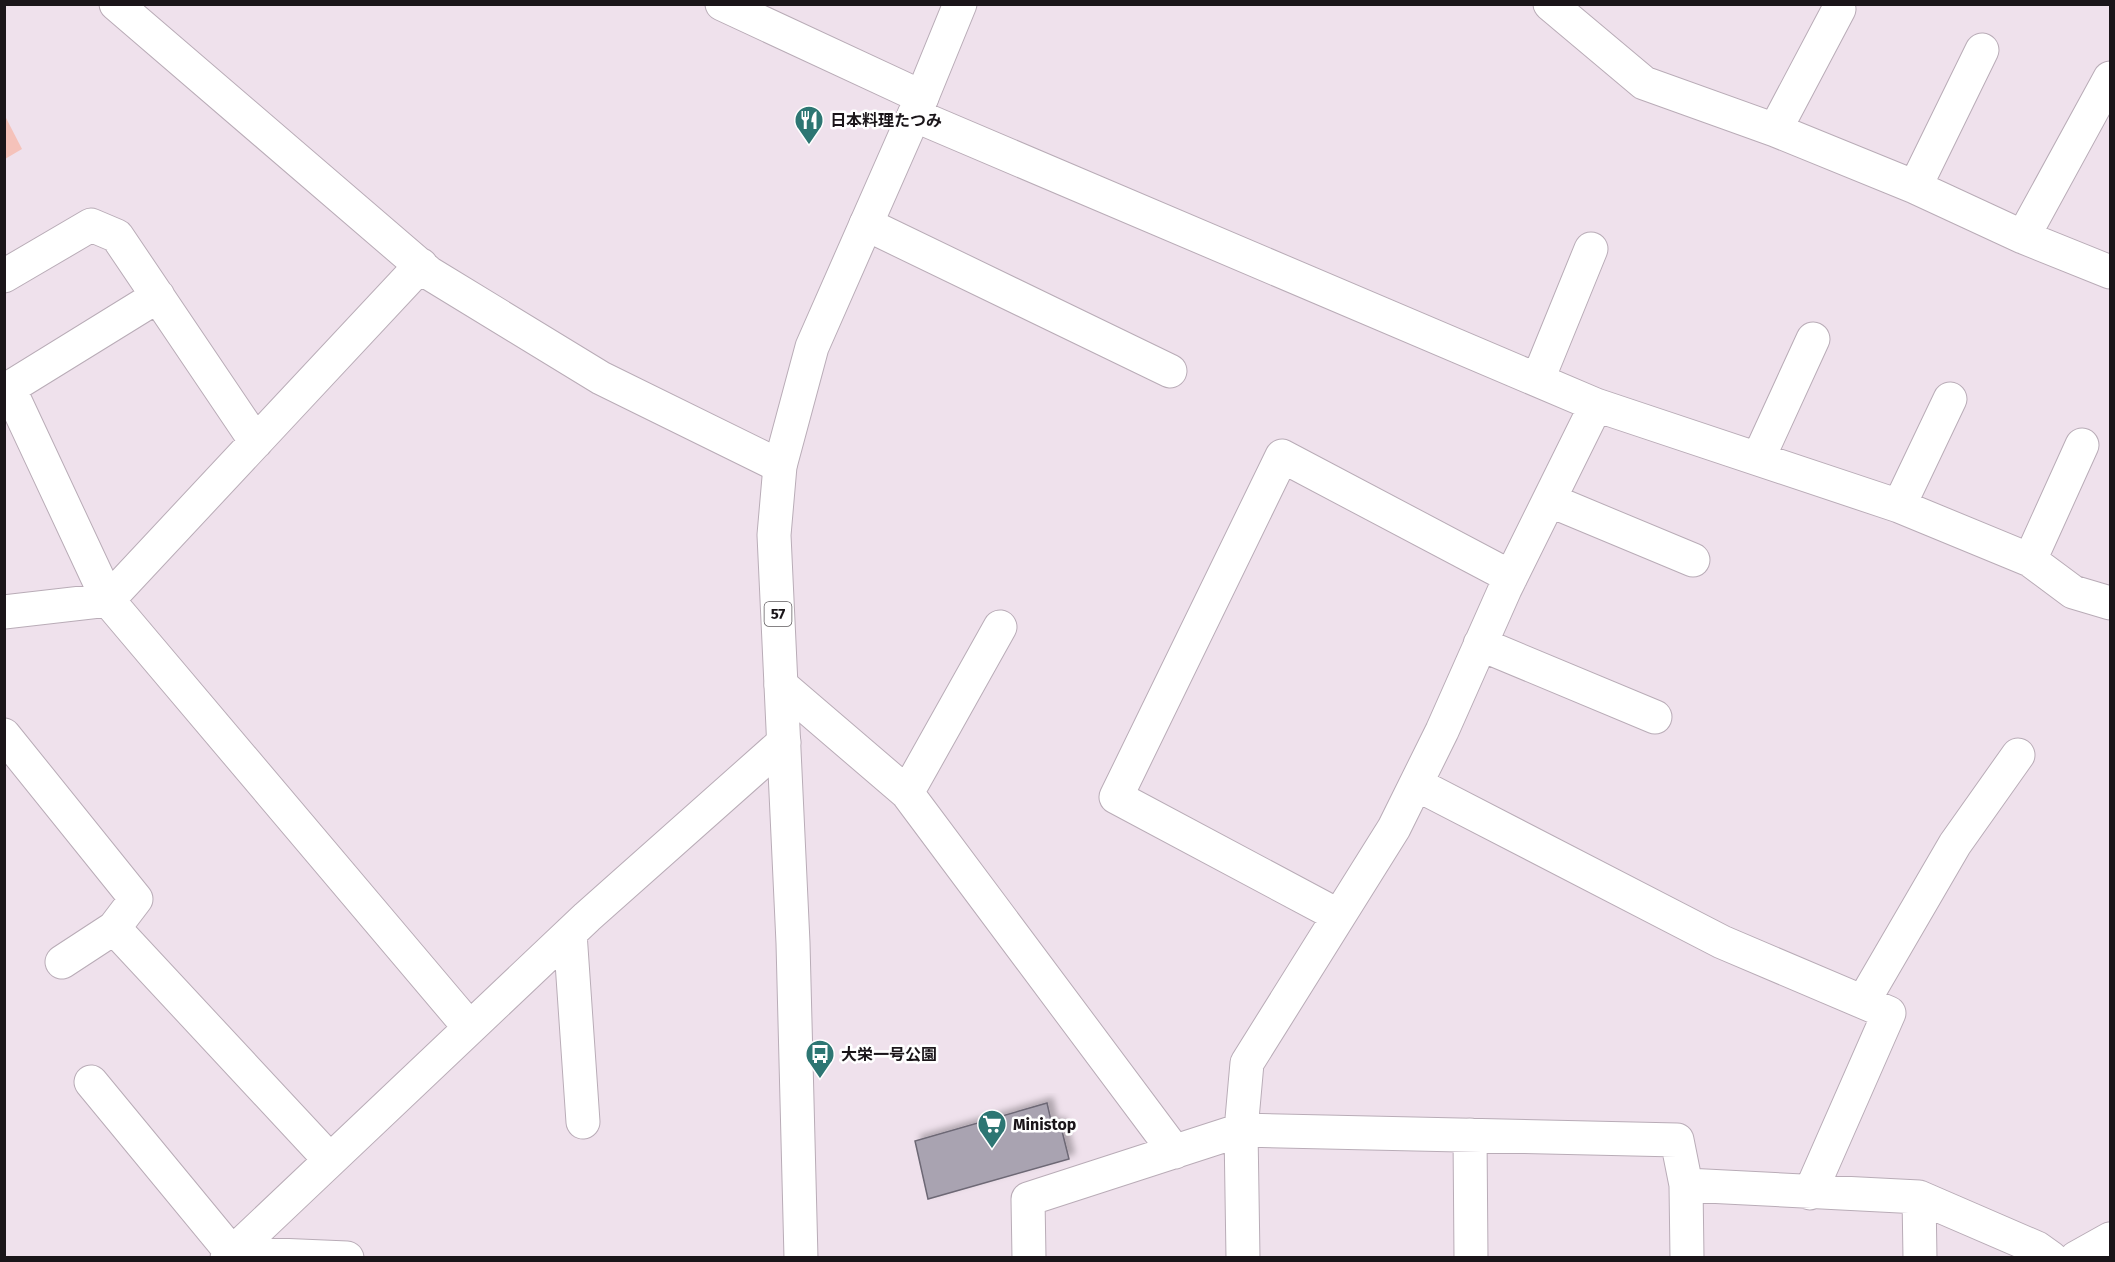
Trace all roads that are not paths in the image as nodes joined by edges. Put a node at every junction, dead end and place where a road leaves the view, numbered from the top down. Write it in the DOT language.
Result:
graph roads {
  1 [pos="116,4"];
  2 [pos="722,4"];
  3 [pos="960,4"];
  4 [pos="1550,4"];
  5 [pos="1839,9"];
  6 [pos="1982,50"];
  7 [pos="2110,78"];
  8 [pos="918,106"];
  9 [pos="1775,130"];
  10 [pos="1915,187"];
  11 [pos="866,224"];
  12 [pos="2023,237"];
  13 [pos="1591,249"];
  14 [pos="421,265"];
  15 [pos="2110,272"];
  16 [pos="4,276"];
  17 [pos="158,296"];
  18 [pos="1814,339"];
  19 [pos="1170,372"];
  20 [pos="1538,380"];
  21 [pos="1950,399"];
  22 [pos="1596,405"];
  23 [pos="256,442"];
  24 [pos="2082,445"];
  25 [pos="1758,459"];
  26 [pos="780,466"];
  27 [pos="1549,500"];
  28 [pos="1899,506"];
  29 [pos="1693,560"];
  30 [pos="2030,560"];
  31 [pos="1511,577"];
  32 [pos="108,600"];
  33 [pos="2110,603"];
  34 [pos="4,612"];
  35 [pos="1000,627"];
  36 [pos="1480,644"];
  37 [pos="782,685"];
  38 [pos="1655,717"];
  39 [pos="4,735"];
  40 [pos="784,742"];
  41 [pos="2018,756"];
  42 [pos="1416,784"];
  43 [pos="907,793"];
  44 [pos="1339,916"];
  45 [pos="114,928"];
  46 [pos="570,933"];
  47 [pos="62,962"];
  48 [pos="1863,1002"];
  49 [pos="470,1028"];
  50 [pos="92,1082"];
  51 [pos="583,1122"];
  52 [pos="1241,1130"];
  53 [pos="1470,1135"];
  54 [pos="1175,1152"];
  55 [pos="330,1160"];
  56 [pos="1686,1185"];
  57 [pos="1810,1193"];
  58 [pos="1919,1197"];
  59 [pos="2110,1239"];
  60 [pos="230,1255"];
  61 [pos="347,1257"];
  62 [pos="801,1257"];
  63 [pos="1029,1257"];
  64 [pos="1243,1257"];
  65 [pos="1471,1257"];
  66 [pos="1687,1257"];
  67 [pos="1920,1257"];
  68 [pos="2051,1257"];
  69 [pos="2076,1257"];
  1 -- 14 [label="street"];
  2 -- 8 [label="street"];
  3 -- 8 [label="street, 57"];
  4 -- 9 [label="street"];
  5 -- 9 [label="street"];
  6 -- 10 [label="street"];
  7 -- 12 [label="street"];
  8 -- 11 [label="street, 57"];
  8 -- 20 [label="street"];
  9 -- 10 [label="street"];
  10 -- 12 [label="street"];
  11 -- 19 [label="street"];
  11 -- 26 [label="street, 57"];
  12 -- 15 [label="street"];
  13 -- 20 [label="street"];
  14 -- 23 [label="street"];
  14 -- 26 [label="street"];
  16 -- 17 [label="street"];
  17 -- 23 [label="street"];
  17 -- 32 [label="street"];
  18 -- 25 [label="street"];
  20 -- 22 [label="street"];
  21 -- 28 [label="street"];
  22 -- 25 [label="street"];
  22 -- 27 [label="street"];
  23 -- 32 [label="street"];
  24 -- 30 [label="street"];
  25 -- 28 [label="street"];
  26 -- 37 [label="street, 57"];
  27 -- 29 [label="street"];
  27 -- 31 [label="street"];
  28 -- 30 [label="street"];
  30 -- 33 [label="street"];
  31 -- 36 [label="street"];
  31 -- 44 [label="street"];
  32 -- 34 [label="street"];
  32 -- 49 [label="street"];
  35 -- 43 [label="street"];
  36 -- 38 [label="street"];
  36 -- 42 [label="street"];
  37 -- 40 [label="street, 57"];
  37 -- 43 [label="street"];
  39 -- 45 [label="street"];
  40 -- 46 [label="street"];
  40 -- 62 [label="street, 57"];
  41 -- 48 [label="street"];
  42 -- 44 [label="street"];
  42 -- 48 [label="street"];
  43 -- 54 [label="street"];
  44 -- 52 [label="street"];
  45 -- 47 [label="street"];
  45 -- 55 [label="street"];
  46 -- 49 [label="street"];
  46 -- 51 [label="street"];
  48 -- 57 [label="street"];
  49 -- 55 [label="street"];
  50 -- 60 [label="street"];
  52 -- 53 [label="street"];
  52 -- 54 [label="street"];
  52 -- 64 [label="street"];
  53 -- 56 [label="street"];
  53 -- 65 [label="street"];
  54 -- 63 [label="street"];
  55 -- 60 [label="street"];
  56 -- 57 [label="street"];
  56 -- 66 [label="street"];
  57 -- 58 [label="street"];
  58 -- 67 [label="street"];
  58 -- 68 [label="street"];
  59 -- 69 [label="street"];
  60 -- 61 [label="street"];
}
